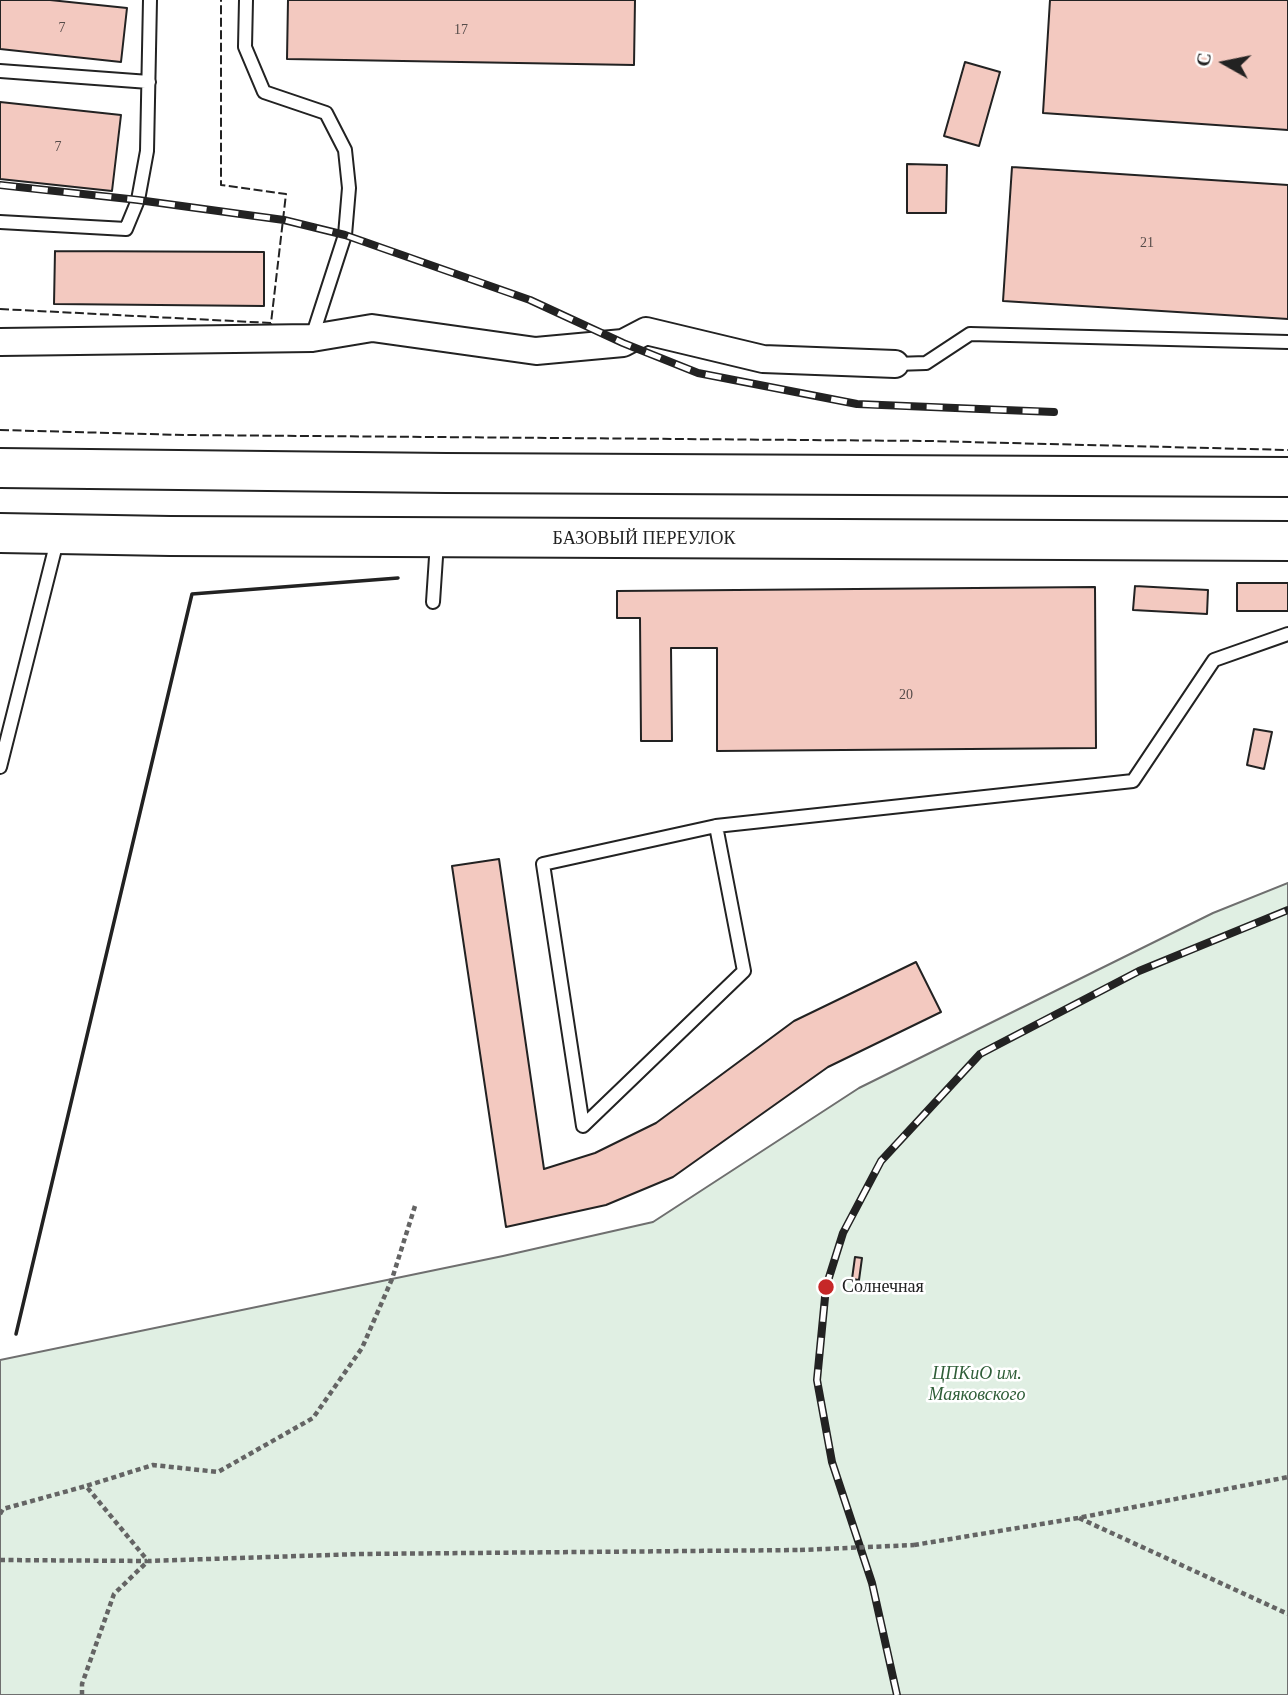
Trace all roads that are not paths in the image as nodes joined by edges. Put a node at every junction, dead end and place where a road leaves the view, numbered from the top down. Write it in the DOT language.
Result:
graph roads {
  1 [pos="150,0"];
  2 [pos="246,0"];
  3 [pos="0,71"];
  4 [pos="149,82"];
  5 [pos="0,222"];
  6 [pos="312,338"];
  7 [pos="0,342"];
  8 [pos="1288,342"];
  9 [pos="895,364"];
  10 [pos="0,468"];
  11 [pos="1288,477"];
  12 [pos="0,533"];
  13 [pos="59,533"];
  14 [pos="437,538"];
  15 [pos="1288,541"];
  16 [pos="433,602"];
  17 [pos="1288,634"];
  18 [pos="0,767"];
  19 [pos="716,827"];
  1 -- 4 [label="lane"];
  2 -- 6 [label="lane"];
  3 -- 4 [label="lane"];
  4 -- 5 [label="lane"];
  6 -- 7 [label="street"];
  6 -- 9 [label="street"];
  8 -- 9 [label="lane"];
  10 -- 11 [label="main road"];
  12 -- 13 [label="main road, БАЗОВЫЙ ПЕРЕУЛОК"];
  13 -- 14 [label="main road, БАЗОВЫЙ ПЕРЕУЛОК"];
  13 -- 18 [label="lane"];
  14 -- 15 [label="main road, БАЗОВЫЙ ПЕРЕУЛОК"];
  14 -- 16 [label="lane"];
  17 -- 19 [label="lane"];
  19 -- 19 [label="lane"];
}
